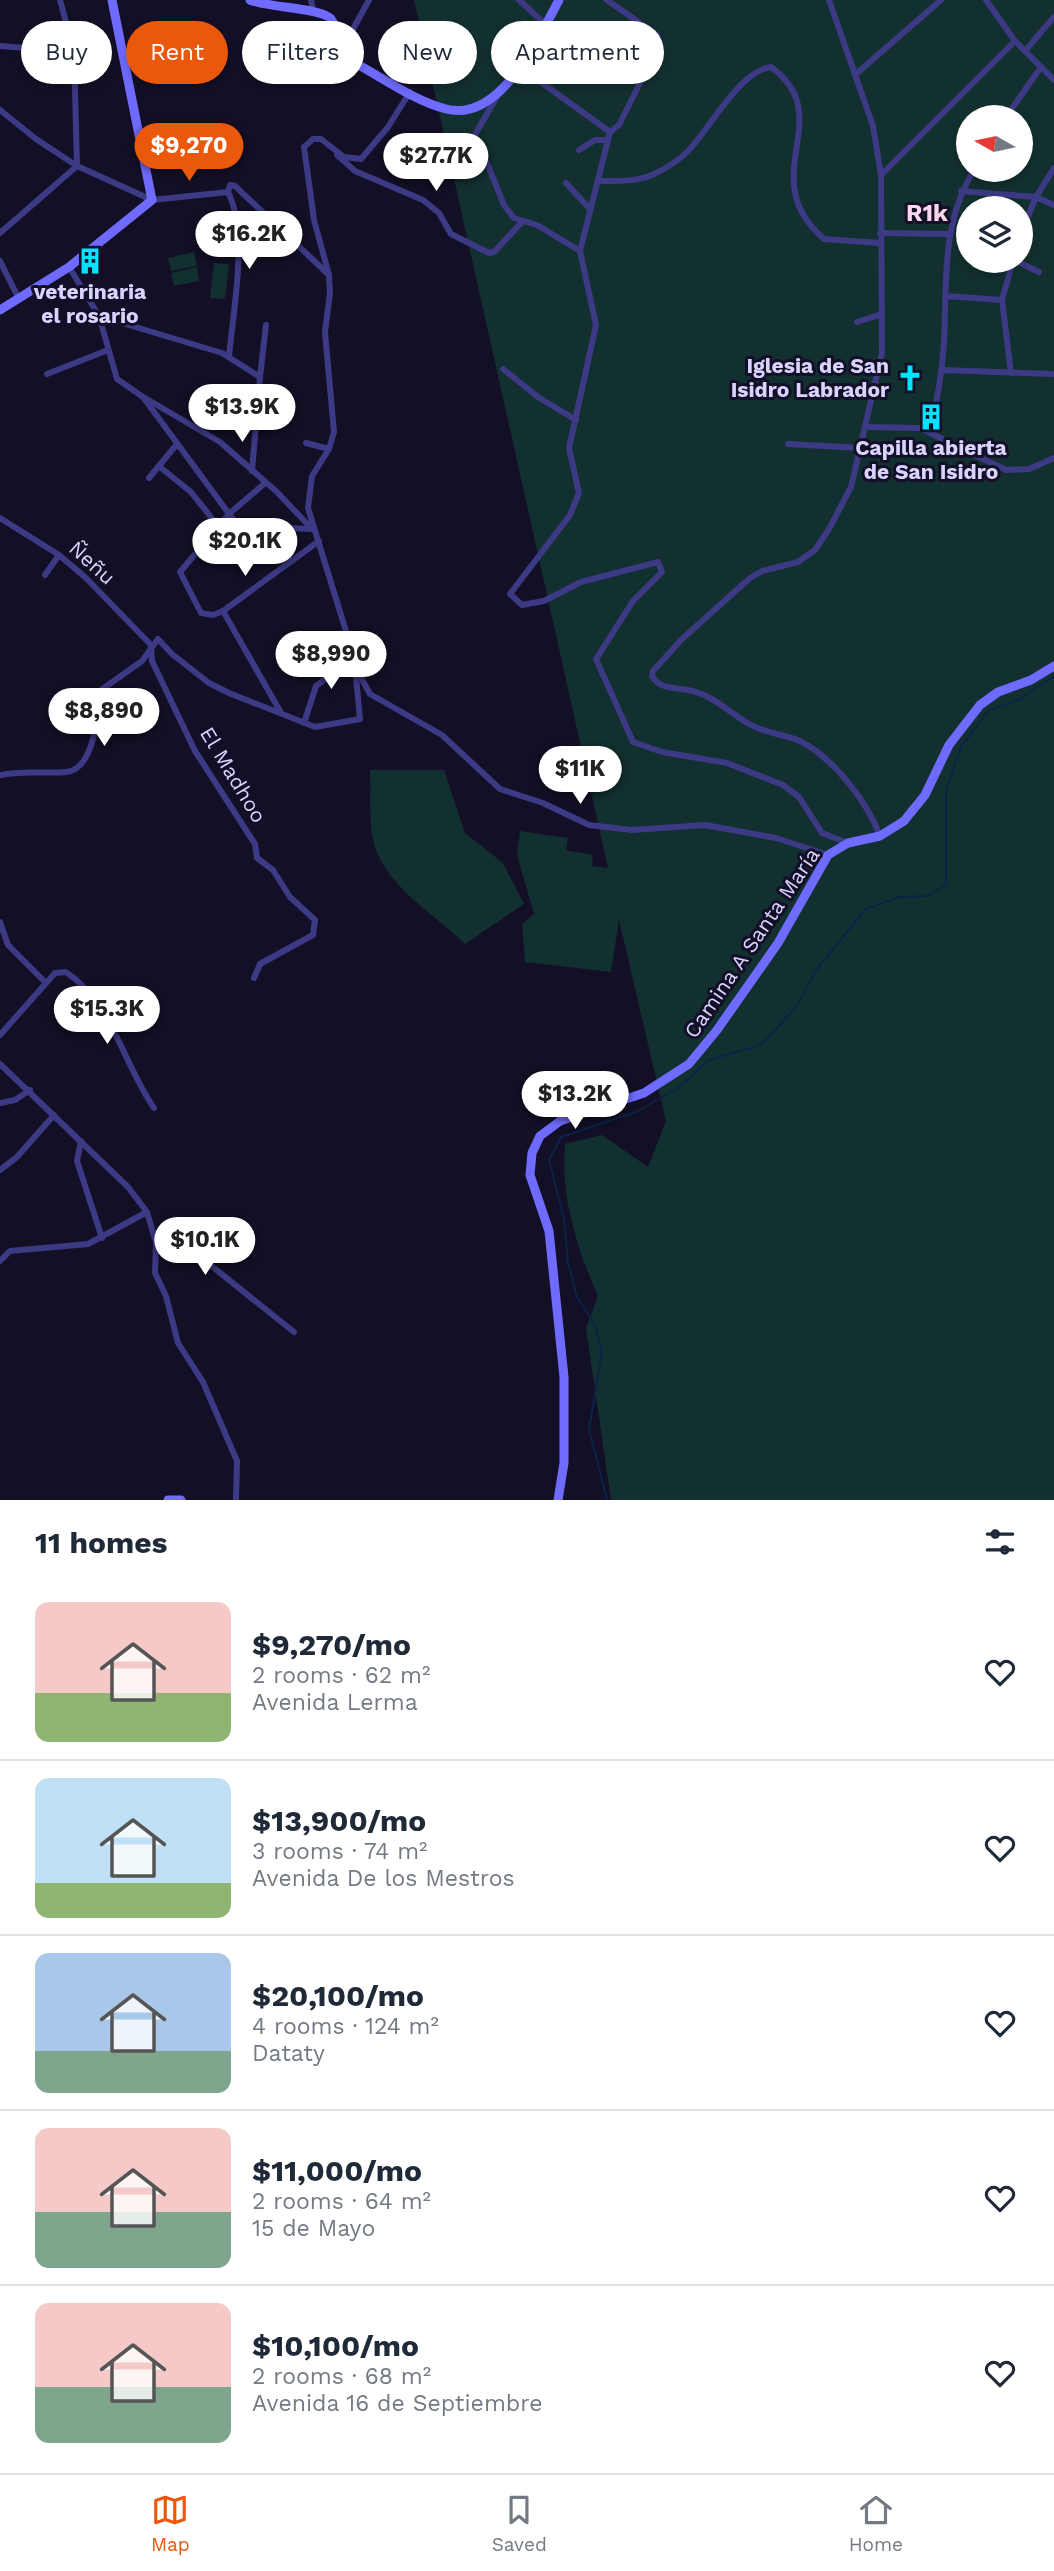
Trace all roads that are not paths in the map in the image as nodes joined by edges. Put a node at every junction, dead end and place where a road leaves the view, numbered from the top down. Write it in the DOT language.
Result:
graph roads {
  1 [pos="60,0"];
  2 [pos="112,0"];
  3 [pos="250,0"];
  4 [pos="369,0"];
  5 [pos="519,0"];
  6 [pos="559,0"];
  7 [pos="607,0"];
  8 [pos="829,0"];
  9 [pos="941,0"];
  10 [pos="986,0"];
  11 [pos="312,5"];
  12 [pos="1054,18"];
  13 [pos="66,21"];
  14 [pos="332,21"];
  15 [pos="357,21"];
  16 [pos="542,21"];
  17 [pos="547,21"];
  18 [pos="1015,41"];
  19 [pos="0,46"];
  20 [pos="21,48"];
  21 [pos="1025,51"];
  22 [pos="1041,67"];
  23 [pos="364,68"];
  24 [pos="856,74"];
  25 [pos="1054,80"];
  26 [pos="75,84"];
  27 [pos="506,84"];
  28 [pos="542,84"];
  29 [pos="503,88"];
  30 [pos="410,92"];
  31 [pos="1014,105"];
  32 [pos="0,110"];
  33 [pos="609,136"];
  34 [pos="579,150"];
  35 [pos="334,151"];
  36 [pos="77,166"];
  37 [pos="1054,168"];
  38 [pos="881,175"];
  39 [pos="599,181"];
  40 [pos="967,182"];
  41 [pos="566,183"];
  42 [pos="961,191"];
  43 [pos="228,192"];
  44 [pos="1036,197"];
  45 [pos="152,200"];
  46 [pos="1033,204"];
  47 [pos="1054,205"];
  48 [pos="590,209"];
  49 [pos="522,222"];
  50 [pos="0,233"];
  51 [pos="880,233"];
  52 [pos="948,234"];
  53 [pos="880,243"];
  54 [pos="580,251"];
  55 [pos="0,261"];
  56 [pos="69,267"];
  57 [pos="1033,269"];
  58 [pos="1039,272"];
  59 [pos="1011,273"];
  60 [pos="329,275"];
  61 [pos="946,296"];
  62 [pos="19,299"];
  63 [pos="1002,300"];
  64 [pos="0,310"];
  65 [pos="883,314"];
  66 [pos="99,316"];
  67 [pos="857,322"];
  68 [pos="266,325"];
  69 [pos="108,350"];
  70 [pos="229,357"];
  71 [pos="503,369"];
  72 [pos="942,370"];
  73 [pos="1011,373"];
  74 [pos="47,374"];
  75 [pos="1054,374"];
  76 [pos="260,377"];
  77 [pos="143,397"];
  78 [pos="576,421"];
  79 [pos="866,427"];
  80 [pos="930,432"];
  81 [pos="306,443"];
  82 [pos="177,444"];
  83 [pos="788,444"];
  84 [pos="861,448"];
  85 [pos="329,449"];
  86 [pos="1054,458"];
  87 [pos="160,467"];
  88 [pos="252,471"];
  89 [pos="149,478"];
  90 [pos="264,484"];
  91 [pos="230,513"];
  92 [pos="0,518"];
  93 [pos="218,526"];
  94 [pos="312,529"];
  95 [pos="319,541"];
  96 [pos="58,555"];
  97 [pos="45,575"];
  98 [pos="223,611"];
  99 [pos="151,645"];
  100 [pos="354,657"];
  101 [pos="1054,666"];
  102 [pos="357,671"];
  103 [pos="280,711"];
  104 [pos="304,723"];
  105 [pos="0,775"];
  106 [pos="880,836"];
  107 [pos="848,843"];
  108 [pos="828,855"];
  109 [pos="0,922"];
  110 [pos="254,978"];
  111 [pos="46,983"];
  112 [pos="0,1035"];
  113 [pos="0,1064"];
  114 [pos="30,1090"];
  115 [pos="0,1103"];
  116 [pos="154,1108"];
  117 [pos="54,1115"];
  118 [pos="81,1142"];
  119 [pos="3,1167"];
  120 [pos="147,1212"];
  121 [pos="102,1238"];
  122 [pos="156,1243"];
  123 [pos="0,1261"];
  124 [pos="294,1332"];
  125 [pos="168,1500"];
  126 [pos="181,1500"];
  127 [pos="236,1500"];
  128 [pos="558,1500"];
  1 -- 13 [label="street"];
  2 -- 45 [label="main road"];
  3 -- 11 [label="main road"];
  4 -- 15 [label="street"];
  5 -- 16 [label="street"];
  6 -- 17 [label="main road"];
  7 -- 33 [label="street"];
  8 -- 24 [label="street"];
  9 -- 24 [label="street"];
  10 -- 18 [label="street"];
  11 -- 14 [label="main road"];
  12 -- 21 [label="street"];
  18 -- 21 [label="street"];
  18 -- 38 [label="street"];
  19 -- 20 [label="street"];
  21 -- 22 [label="street"];
  22 -- 25 [label="street"];
  22 -- 31 [label="street"];
  23 -- 30 [label="main road"];
  24 -- 38 [label="street"];
  26 -- 36 [label="street"];
  27 -- 29 [label="main road"];
  28 -- 33 [label="street"];
  29 -- 30 [label="main road"];
  29 -- 49 [label="street"];
  30 -- 35 [label="street"];
  32 -- 36 [label="street"];
  33 -- 34 [label="street"];
  33 -- 39 [label="street"];
  35 -- 49 [label="street"];
  35 -- 60 [label="street"];
  36 -- 45 [label="street"];
  36 -- 50 [label="street"];
  37 -- 44 [label="street"];
  38 -- 51 [label="street"];
  39 -- 48 [label="street"];
  39 -- 53 [label="street"];
  40 -- 42 [label="street"];
  41 -- 48 [label="street"];
  42 -- 44 [label="street"];
  42 -- 52 [label="street"];
  43 -- 45 [label="street"];
  43 -- 60 [label="street"];
  43 -- 70 [label="street"];
  44 -- 46 [label="street"];
  44 -- 47 [label="street"];
  45 -- 56 [label="main road"];
  48 -- 54 [label="street"];
  49 -- 54 [label="street"];
  51 -- 52 [label="street"];
  51 -- 53 [label="street"];
  52 -- 61 [label="street"];
  53 -- 65 [label="street"];
  54 -- 78 [label="street"];
  55 -- 62 [label="street"];
  56 -- 62 [label="main road"];
  56 -- 66 [label="street"];
  57 -- 58 [label="street"];
  59 -- 63 [label="street"];
  60 -- 85 [label="street"];
  61 -- 63 [label="street"];
  61 -- 72 [label="street"];
  62 -- 64 [label="main road"];
  63 -- 73 [label="street"];
  65 -- 67 [label="street"];
  65 -- 79 [label="street"];
  66 -- 69 [label="street"];
  66 -- 70 [label="street"];
  68 -- 76 [label="street"];
  69 -- 74 [label="street"];
  69 -- 77 [label="street"];
  70 -- 76 [label="street"];
  71 -- 78 [label="street"];
  72 -- 73 [label="street"];
  72 -- 80 [label="street"];
  73 -- 75 [label="street"];
  76 -- 88 [label="street"];
  77 -- 82 [label="street"];
  77 -- 88 [label="street"];
  78 -- 107 [label="street"];
  79 -- 80 [label="street"];
  79 -- 84 [label="street"];
  80 -- 86 [label="street"];
  81 -- 85 [label="street"];
  82 -- 87 [label="street"];
  82 -- 91 [label="street"];
  83 -- 84 [label="street"];
  84 -- 106 [label="street"];
  85 -- 94 [label="street"];
  87 -- 89 [label="street"];
  87 -- 93 [label="street"];
  88 -- 90 [label="street"];
  90 -- 91 [label="street"];
  90 -- 94 [label="street"];
  91 -- 93 [label="street"];
  91 -- 94 [label="street"];
  92 -- 96 [label="street, Ñeñu"];
  93 -- 98 [label="street"];
  94 -- 95 [label="street"];
  95 -- 98 [label="street"];
  95 -- 100 [label="street"];
  96 -- 97 [label="street"];
  96 -- 99 [label="street, Ñeñu"];
  98 -- 103 [label="street"];
  99 -- 103 [label="street"];
  99 -- 105 [label="street"];
  99 -- 110 [label="street, El Madhoo"];
  100 -- 102 [label="street"];
  100 -- 104 [label="street"];
  101 -- 106 [label="main road, Camina A Santa María"];
  102 -- 104 [label="street"];
  102 -- 108 [label="street"];
  103 -- 104 [label="street"];
  106 -- 107 [label="main road, Camina A Santa María"];
  107 -- 108 [label="main road, Camina A Santa María"];
  108 -- 128 [label="main road, Camina A Santa María"];
  109 -- 111 [label="street"];
  111 -- 112 [label="street"];
  111 -- 116 [label="street"];
  113 -- 114 [label="street"];
  114 -- 115 [label="street"];
  114 -- 117 [label="street"];
  117 -- 118 [label="street"];
  117 -- 119 [label="street"];
  118 -- 120 [label="street"];
  118 -- 121 [label="street"];
  120 -- 121 [label="street"];
  120 -- 122 [label="street"];
  121 -- 123 [label="street"];
  122 -- 124 [label="street"];
  122 -- 127 [label="street"];
  125 -- 126 [label="main road"];
}
